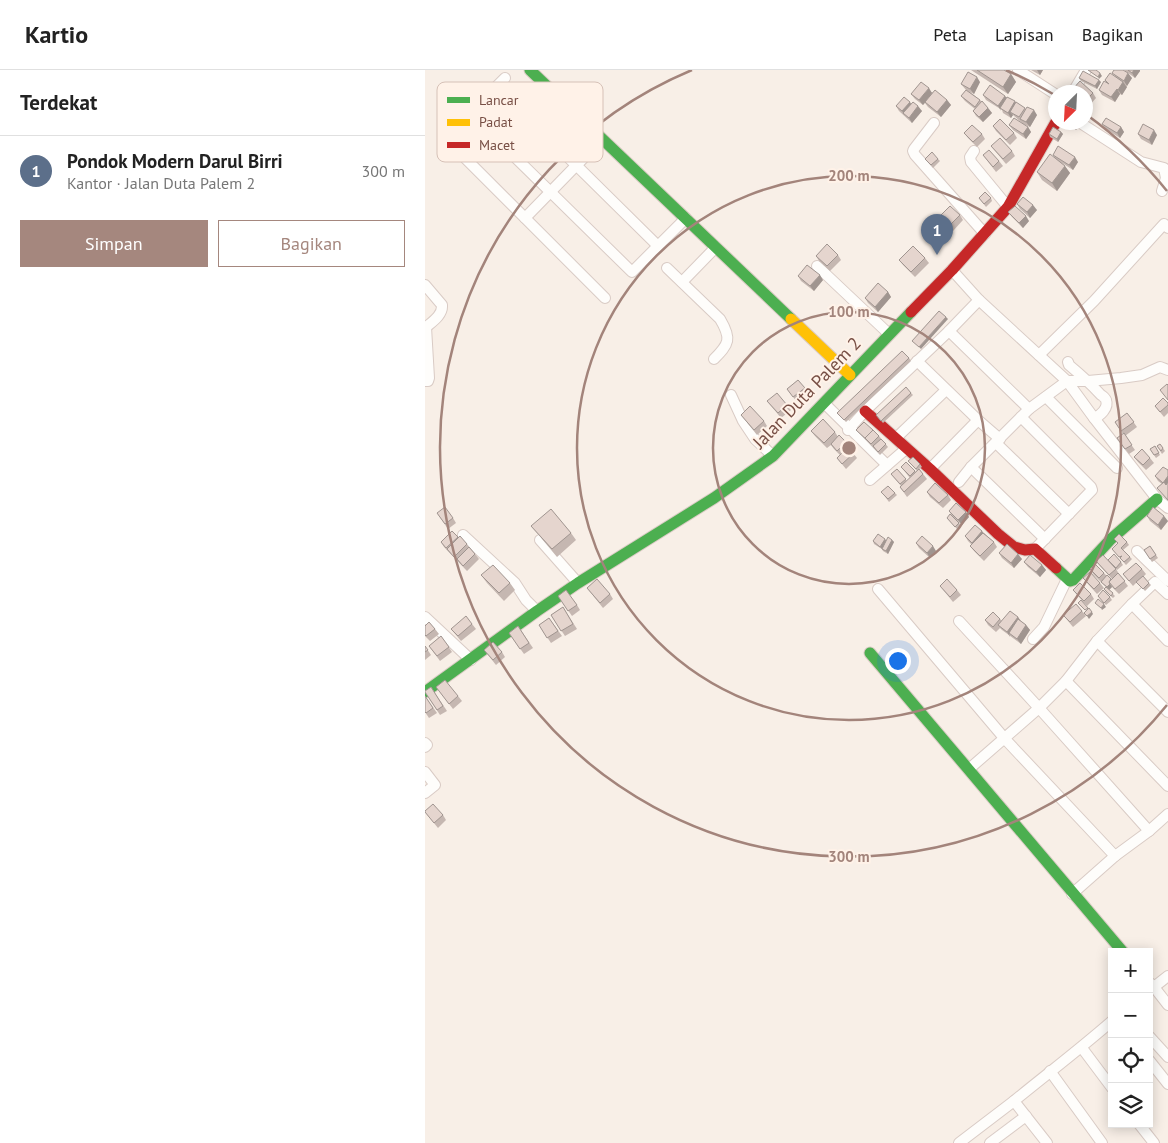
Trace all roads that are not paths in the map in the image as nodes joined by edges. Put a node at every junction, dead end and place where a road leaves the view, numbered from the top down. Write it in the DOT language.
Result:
graph roads {
  1 [pos="530,70"];
  2 [pos="1018,70"];
  3 [pos="1086,70"];
  4 [pos="505,78"];
  5 [pos="501,82"];
  6 [pos="543,82"];
  7 [pos="1077,85"];
  8 [pos="1048,89"];
  9 [pos="934,123"];
  10 [pos="1051,130"];
  11 [pos="1091,130"];
  12 [pos="603,140"];
  13 [pos="974,151"];
  14 [pos="469,162"];
  15 [pos="520,162"];
  16 [pos="573,162"];
  17 [pos="581,162"];
  18 [pos="577,166"];
  19 [pos="1162,191"];
  20 [pos="551,192"];
  21 [pos="1008,206"];
  22 [pos="525,218"];
  23 [pos="686,218"];
  24 [pos="1168,228"];
  25 [pos="985,234"];
  26 [pos="658,246"];
  27 [pos="715,247"];
  28 [pos="817,266"];
  29 [pos="667,268"];
  30 [pos="952,270"];
  31 [pos="682,282"];
  32 [pos="425,285"];
  33 [pos="605,298"];
  34 [pos="979,300"];
  35 [pos="426,328"];
  36 [pos="949,330"];
  37 [pos="889,334"];
  38 [pos="1039,355"];
  39 [pos="714,360"];
  40 [pos="917,362"];
  41 [pos="1067,362"];
  42 [pos="1168,370"];
  43 [pos="850,375"];
  44 [pos="425,381"];
  45 [pos="1067,381"];
  46 [pos="1088,381"];
  47 [pos="946,390"];
  48 [pos="731,394"];
  49 [pos="1046,396"];
  50 [pos="823,403"];
  51 [pos="1029,409"];
  52 [pos="865,411"];
  53 [pos="1021,417"];
  54 [pos="1094,418"];
  55 [pos="979,420"];
  56 [pos="849,429"];
  57 [pos="896,438"];
  58 [pos="998,441"];
  59 [pos="907,448"];
  60 [pos="773,456"];
  61 [pos="887,465"];
  62 [pos="971,467"];
  63 [pos="930,468"];
  64 [pos="1117,468"];
  65 [pos="871,480"];
  66 [pos="959,482"];
  67 [pos="1157,499"];
  68 [pos="1168,508"];
  69 [pos="1069,514"];
  70 [pos="463,535"];
  71 [pos="1045,539"];
  72 [pos="540,540"];
  73 [pos="1035,548"];
  74 [pos="1137,551"];
  75 [pos="1067,579"];
  76 [pos="1168,581"];
  77 [pos="578,583"];
  78 [pos="878,589"];
  79 [pos="1168,594"];
  80 [pos="1132,604"];
  81 [pos="537,611"];
  82 [pos="425,617"];
  83 [pos="959,621"];
  84 [pos="1033,639"];
  85 [pos="1097,641"];
  86 [pos="1168,641"];
  87 [pos="870,653"];
  88 [pos="471,660"];
  89 [pos="1066,681"];
  90 [pos="425,692"];
  91 [pos="1039,708"];
  92 [pos="1168,712"];
  93 [pos="1005,738"];
  94 [pos="425,743"];
  95 [pos="425,747"];
  96 [pos="969,769"];
  97 [pos="425,772"];
  98 [pos="1168,786"];
  99 [pos="425,793"];
  100 [pos="1168,814"];
  101 [pos="1149,831"];
  102 [pos="1115,856"];
  103 [pos="1072,894"];
  104 [pos="1119,948"];
  105 [pos="1168,976"];
  106 [pos="1153,985"];
  107 [pos="1153,988"];
  108 [pos="1168,1004"];
  109 [pos="1108,1025"];
  110 [pos="1151,1038"];
  111 [pos="1081,1048"];
  112 [pos="1168,1057"];
  113 [pos="1153,1065"];
  114 [pos="1051,1071"];
  115 [pos="1108,1083"];
  116 [pos="1168,1084"];
  117 [pos="1014,1101"];
  118 [pos="1026,1116"];
  119 [pos="1142,1128"];
  120 [pos="959,1143"];
  121 [pos="991,1143"];
  122 [pos="1047,1143"];
  123 [pos="1102,1143"];
  124 [pos="1154,1143"];
  1 -- 6 [label="street"];
  2 -- 8 [label="street"];
  3 -- 7 [label="street"];
  4 -- 5 [label="street"];
  9 -- 25 [label="street"];
  10 -- 21 [label="street, Jalan Duta Palem 2"];
  11 -- 19 [label="street"];
  12 -- 23 [label="street"];
  13 -- 21 [label="street"];
  14 -- 22 [label="street"];
  15 -- 20 [label="street"];
  16 -- 18 [label="street"];
  17 -- 18 [label="street"];
  18 -- 20 [label="street"];
  18 -- 26 [label="street"];
  20 -- 22 [label="street"];
  20 -- 26 [label="street"];
  21 -- 25 [label="street, Jalan Duta Palem 2"];
  22 -- 33 [label="street"];
  23 -- 26 [label="street"];
  23 -- 27 [label="street"];
  24 -- 38 [label="street"];
  25 -- 30 [label="street, Jalan Duta Palem 2"];
  27 -- 31 [label="street"];
  27 -- 43 [label="street"];
  28 -- 37 [label="street"];
  29 -- 31 [label="street"];
  30 -- 34 [label="street"];
  30 -- 37 [label="street, Jalan Duta Palem 2"];
  31 -- 39 [label="street"];
  32 -- 35 [label="street"];
  34 -- 36 [label="street"];
  34 -- 38 [label="street"];
  35 -- 44 [label="street"];
  36 -- 40 [label="street"];
  36 -- 51 [label="street"];
  37 -- 43 [label="street, Jalan Duta Palem 2"];
  38 -- 45 [label="street"];
  40 -- 47 [label="street"];
  40 -- 52 [label="street"];
  41 -- 46 [label="street"];
  42 -- 46 [label="street"];
  43 -- 50 [label="street, Jalan Duta Palem 2"];
  45 -- 46 [label="street"];
  45 -- 49 [label="street"];
  45 -- 54 [label="street"];
  46 -- 54 [label="street"];
  47 -- 55 [label="street"];
  47 -- 57 [label="street"];
  48 -- 60 [label="street"];
  49 -- 51 [label="street"];
  49 -- 64 [label="street"];
  50 -- 56 [label="street"];
  50 -- 60 [label="street, Jalan Duta Palem 2"];
  51 -- 53 [label="street"];
  52 -- 56 [label="street"];
  52 -- 57 [label="street"];
  53 -- 58 [label="street"];
  53 -- 69 [label="street"];
  54 -- 67 [label="street"];
  55 -- 58 [label="street"];
  55 -- 63 [label="street"];
  56 -- 61 [label="street"];
  57 -- 59 [label="street"];
  58 -- 62 [label="street"];
  58 -- 69 [label="street"];
  59 -- 61 [label="street"];
  59 -- 63 [label="street"];
  60 -- 77 [label="street, Jalan Duta Palem 2"];
  61 -- 65 [label="street"];
  62 -- 66 [label="street"];
  62 -- 71 [label="street"];
  63 -- 73 [label="street"];
  67 -- 68 [label="street"];
  67 -- 75 [label="street"];
  69 -- 71 [label="street"];
  70 -- 81 [label="street"];
  71 -- 73 [label="street"];
  72 -- 77 [label="street"];
  73 -- 75 [label="street"];
  74 -- 76 [label="street"];
  75 -- 84 [label="street"];
  77 -- 81 [label="street, Jalan Duta Palem 2"];
  78 -- 93 [label="street"];
  79 -- 80 [label="street"];
  80 -- 85 [label="street"];
  80 -- 86 [label="street"];
  81 -- 88 [label="street, Jalan Duta Palem 2"];
  82 -- 88 [label="street"];
  83 -- 91 [label="street"];
  85 -- 89 [label="street"];
  85 -- 92 [label="street"];
  87 -- 96 [label="street"];
  88 -- 90 [label="street, Jalan Duta Palem 2"];
  89 -- 91 [label="street"];
  89 -- 98 [label="street"];
  91 -- 93 [label="street"];
  91 -- 101 [label="street"];
  93 -- 96 [label="street"];
  93 -- 102 [label="street"];
  94 -- 95 [label="street"];
  96 -- 103 [label="street"];
  97 -- 99 [label="street"];
  100 -- 101 [label="street"];
  101 -- 102 [label="street"];
  102 -- 103 [label="street"];
  103 -- 104 [label="street"];
  105 -- 106 [label="street"];
  107 -- 108 [label="street"];
  109 -- 111 [label="street"];
  110 -- 112 [label="street"];
  111 -- 114 [label="street"];
  111 -- 115 [label="street"];
  113 -- 116 [label="street"];
  114 -- 117 [label="street"];
  114 -- 123 [label="street"];
  117 -- 118 [label="street"];
  117 -- 120 [label="street"];
  118 -- 121 [label="street"];
  118 -- 122 [label="street"];
  119 -- 124 [label="street"];
}
